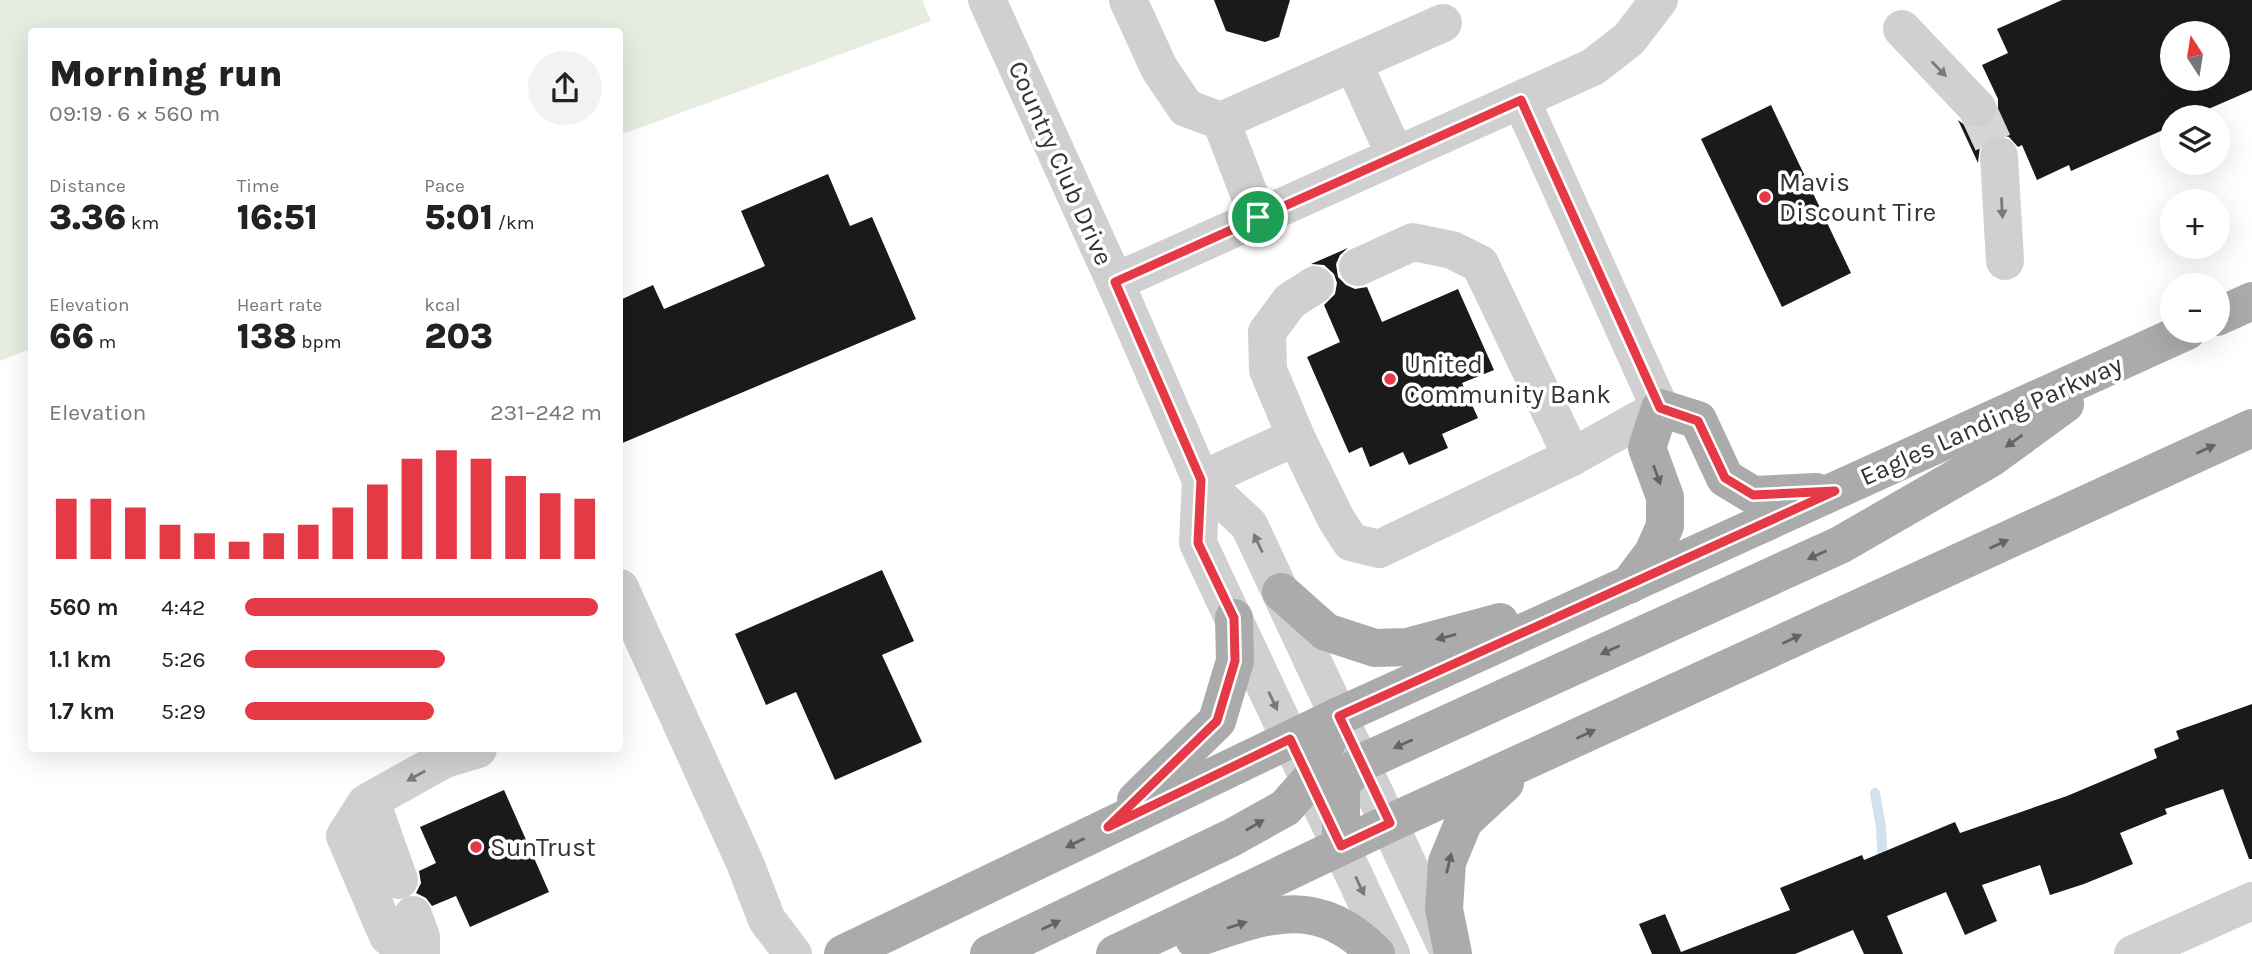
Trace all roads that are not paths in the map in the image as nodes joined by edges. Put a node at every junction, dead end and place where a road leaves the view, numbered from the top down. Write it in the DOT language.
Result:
graph roads {
  1 [pos="986,0"];
  2 [pos="1659,0"];
  3 [pos="1138,8"];
  4 [pos="1443,23"];
  5 [pos="1902,29"];
  6 [pos="1353,63"];
  7 [pos="1521,100"];
  8 [pos="1977,108"];
  9 [pos="1221,121"];
  10 [pos="1395,155"];
  11 [pos="1999,156"];
  12 [pos="1258,217"];
  13 [pos="2005,261"];
  14 [pos="1358,267"];
  15 [pos="1115,282"];
  16 [pos="1315,285"];
  17 [pos="2252,301"];
  18 [pos="2230,311"];
  19 [pos="2161,343"];
  20 [pos="2128,358"];
  21 [pos="1660,408"];
  22 [pos="2252,428"];
  23 [pos="1296,437"];
  24 [pos="1572,457"];
  25 [pos="1201,480"];
  26 [pos="1835,491"];
  27 [pos="1629,584"];
  28 [pos="1280,592"];
  29 [pos="623,595"];
  30 [pos="1234,618"];
  31 [pos="1339,716"];
  32 [pos="1290,739"];
  33 [pos="468,752"];
  34 [pos="1543,753"];
  35 [pos="1362,763"];
  36 [pos="1310,780"];
  37 [pos="371,801"];
  38 [pos="1390,823"];
  39 [pos="1108,827"];
  40 [pos="1341,846"];
  41 [pos="399,880"];
  42 [pos="2252,901"];
  43 [pos="412,915"];
  44 [pos="1153,953"];
  45 [pos="408,954"];
  46 [pos="421,954"];
  47 [pos="793,954"];
  48 [pos="843,954"];
  49 [pos="989,954"];
  50 [pos="1115,954"];
  51 [pos="1376,954"];
  52 [pos="1391,954"];
  53 [pos="1451,954"];
  54 [pos="2133,954"];
  1 -- 15 [label="street, Country Club Drive"];
  2 -- 7 [label="street"];
  3 -- 9 [label="street"];
  4 -- 6 [label="street"];
  5 -- 8 [label="street, one-way"];
  6 -- 9 [label="street"];
  6 -- 10 [label="street"];
  7 -- 10 [label="street"];
  7 -- 21 [label="street"];
  9 -- 12 [label="street"];
  10 -- 12 [label="street"];
  11 -- 13 [label="street, one-way"];
  12 -- 15 [label="street"];
  14 -- 24 [label="street"];
  15 -- 25 [label="street, Country Club Drive"];
  16 -- 23 [label="street"];
  17 -- 18 [label="main road"];
  19 -- 20 [label="main road, Eagles Landing Parkway"];
  20 -- 26 [label="main road, Eagles Landing Parkway"];
  20 -- 35 [label="main road, one-way"];
  21 -- 24 [label="street"];
  21 -- 26 [label="main road"];
  21 -- 27 [label="main road, one-way"];
  34 -- 22 [label="main road, one-way"];
  23 -- 24 [label="street"];
  23 -- 25 [label="street"];
  28 -- 25 [label="street, Country Club Drive, one-way"];
  25 -- 30 [label="street, Country Club Drive"];
  26 -- 27 [label="main road, Eagles Landing Parkway"];
  27 -- 28 [label="main road, one-way"];
  27 -- 31 [label="main road, Eagles Landing Parkway"];
  28 -- 31 [label="street, Country Club Drive"];
  29 -- 47 [label="street"];
  30 -- 32 [label="street, Country Club Drive, one-way"];
  30 -- 39 [label="main road"];
  31 -- 32 [label="main road, Eagles Landing Parkway"];
  31 -- 35 [label="street, Country Club Drive"];
  31 -- 36 [label="main road"];
  32 -- 36 [label="street, Country Club Drive"];
  32 -- 39 [label="main road, Eagles Landing Parkway"];
  33 -- 37 [label="street, one-way"];
  34 -- 38 [label="main road"];
  53 -- 34 [label="main road, one-way"];
  35 -- 38 [label="street, Country Club Drive"];
  35 -- 40 [label="main road"];
  36 -- 40 [label="street, Country Club Drive"];
  49 -- 36 [label="main road, one-way"];
  37 -- 41 [label="street"];
  37 -- 45 [label="street"];
  38 -- 40 [label="main road"];
  38 -- 53 [label="street, Country Club Drive"];
  39 -- 48 [label="main road, Eagles Landing Parkway, one-way"];
  40 -- 50 [label="main road"];
  40 -- 52 [label="street, Country Club Drive, one-way"];
  42 -- 54 [label="street"];
  43 -- 46 [label="street"];
  44 -- 51 [label="main road, one-way"];
}
